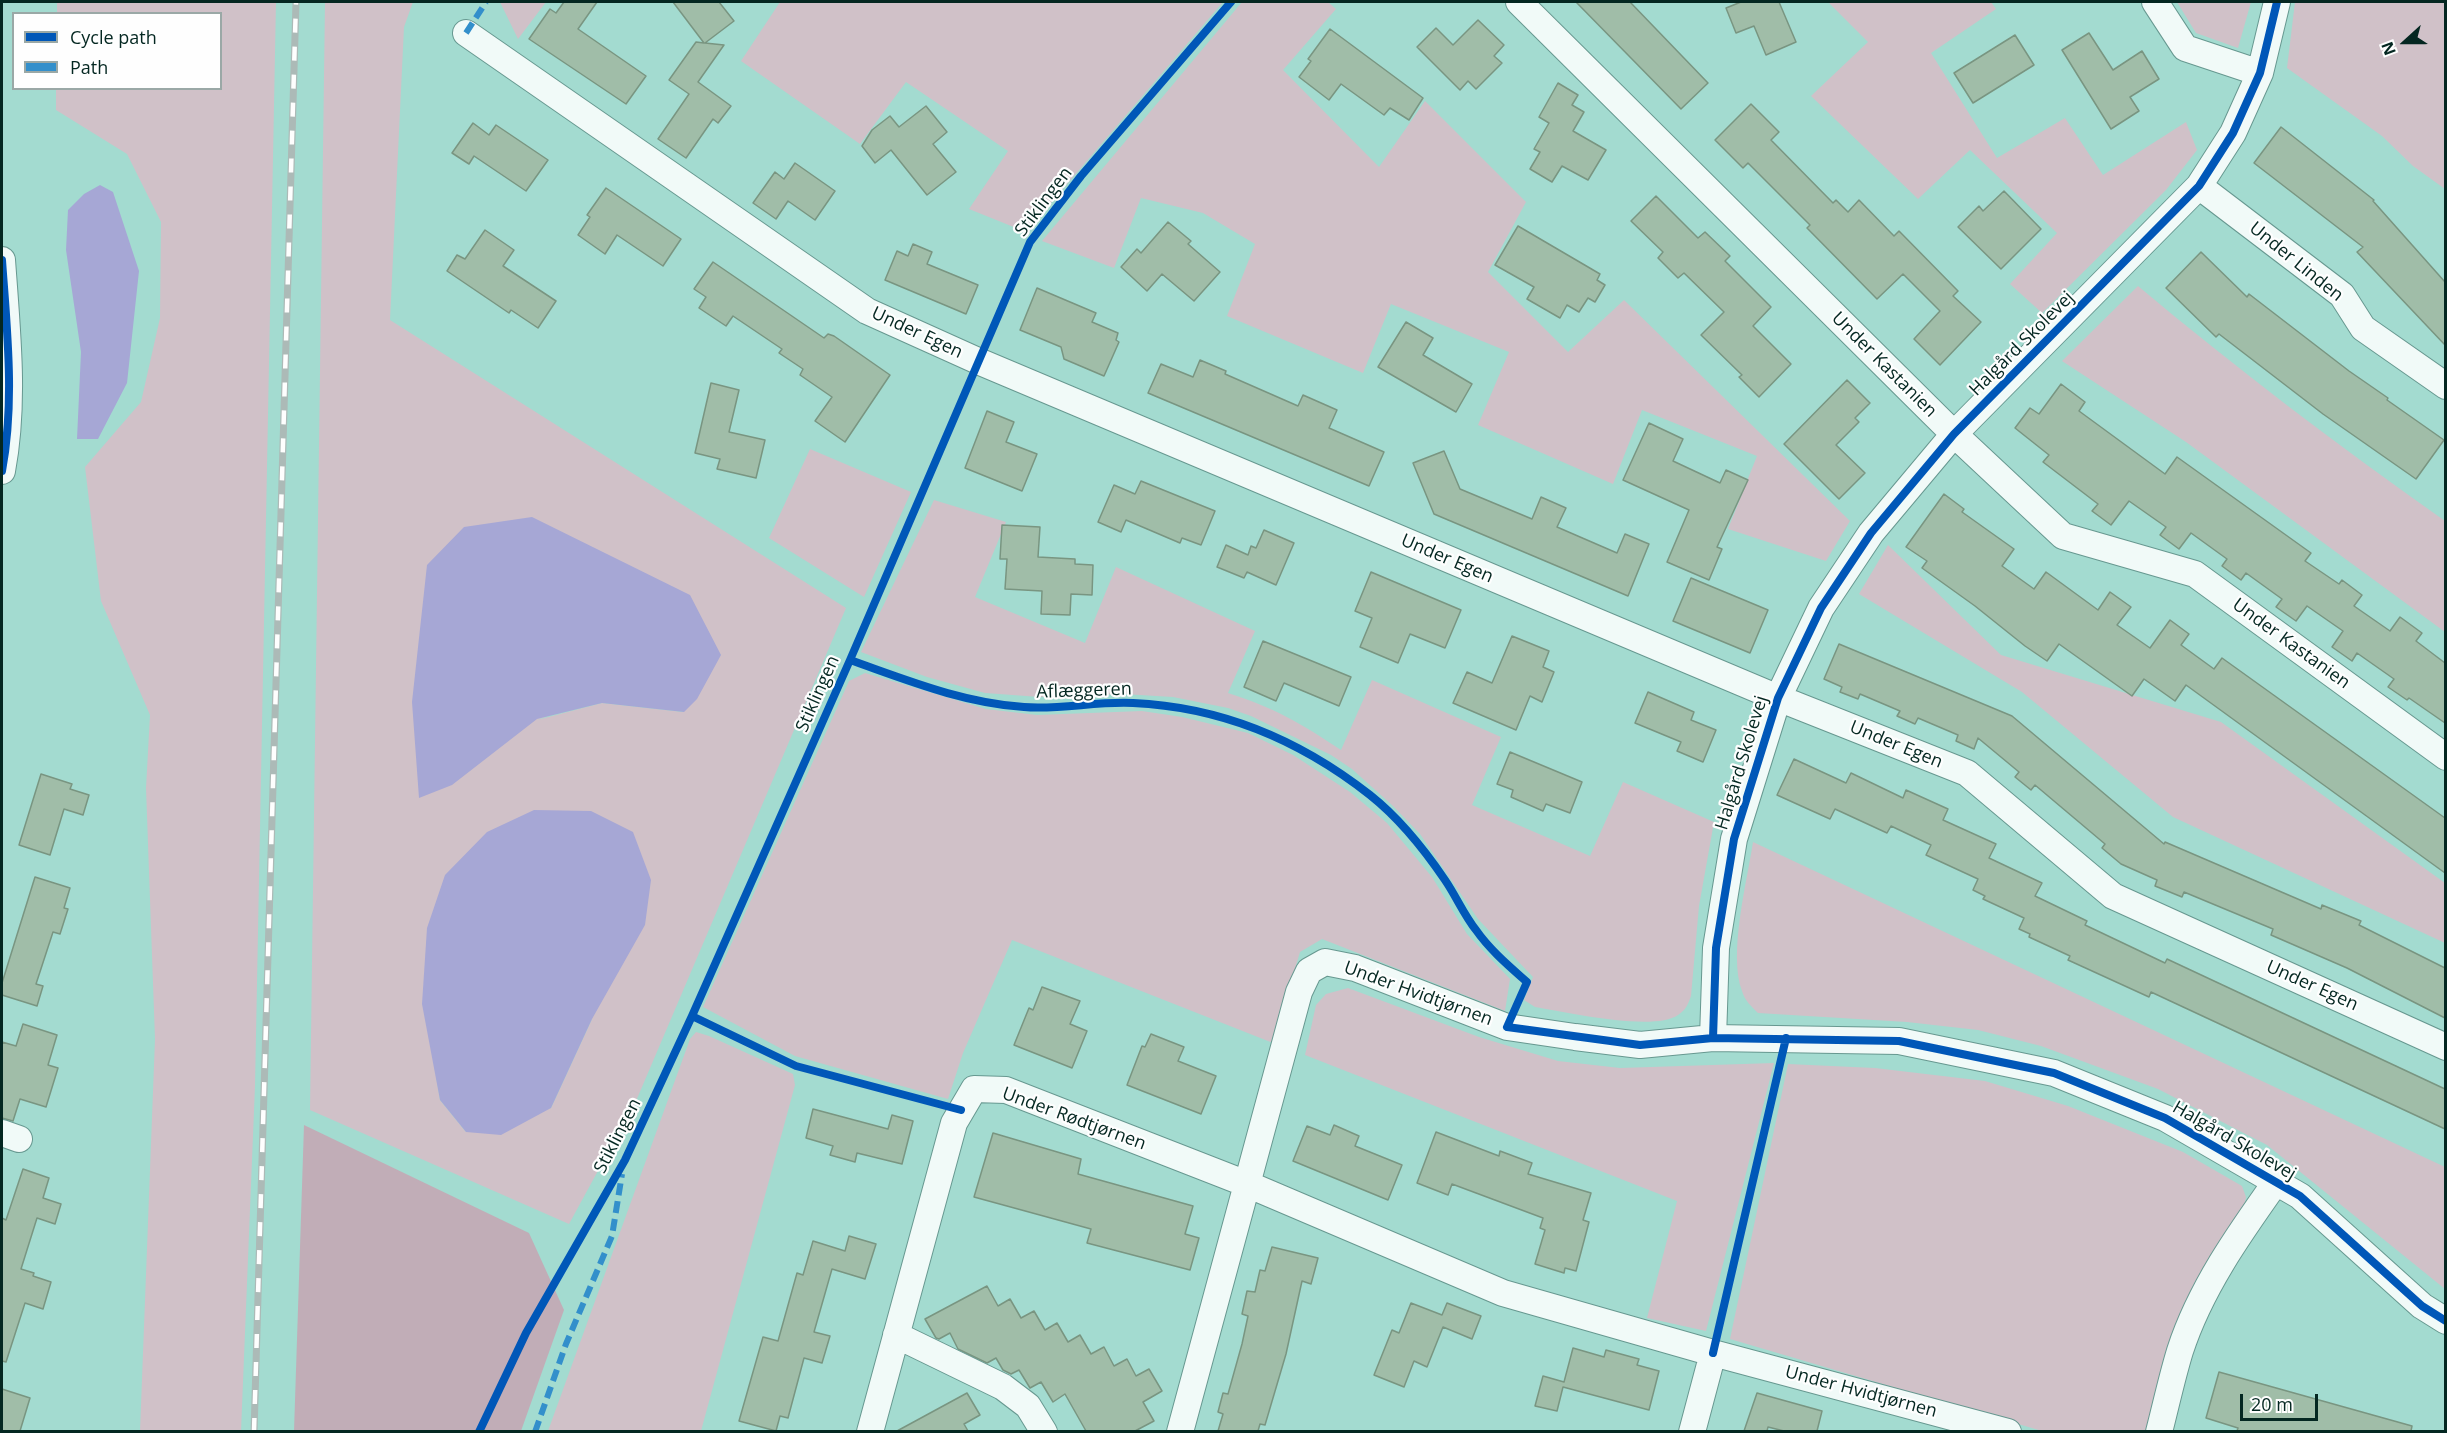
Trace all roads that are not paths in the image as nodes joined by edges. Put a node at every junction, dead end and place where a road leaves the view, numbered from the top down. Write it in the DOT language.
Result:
graph roads {
  1 [pos="1519,2"];
  2 [pos="2155,2"];
  3 [pos="2277,2"];
  4 [pos="466,33"];
  5 [pos="2260,73"];
  6 [pos="2199,186"];
  7 [pos="2,260"];
  8 [pos="2445,386"];
  9 [pos="1953,434"];
  10 [pos="2,471"];
  11 [pos="1778,698"];
  12 [pos="2445,757"];
  13 [pos="1713,1038"];
  14 [pos="2445,1047"];
  15 [pos="2276,1182"];
  16 [pos="1247,1184"];
  17 [pos="2445,1321"];
  18 [pos="896,1335"];
  19 [pos="1713,1353"];
  20 [pos="870,1431"];
  21 [pos="1044,1431"];
  22 [pos="1180,1431"];
  23 [pos="1692,1431"];
  24 [pos="2008,1431"];
  25 [pos="2159,1431"];
  1 -- 9 [label="street, Under Kastanien"];
  2 -- 5 [label="street"];
  3 -- 5 [label="street, Halgård Skolevej"];
  4 -- 11 [label="street, Under Egen"];
  5 -- 6 [label="street, Halgård Skolevej"];
  6 -- 8 [label="street, Under Linden"];
  6 -- 9 [label="street, Halgård Skolevej"];
  7 -- 10 [label="street"];
  9 -- 11 [label="street, Halgård Skolevej"];
  9 -- 12 [label="street, Under Kastanien"];
  11 -- 13 [label="street, Halgård Skolevej"];
  11 -- 14 [label="street, Under Egen"];
  13 -- 15 [label="street, Halgård Skolevej"];
  13 -- 16 [label="street, Under Hvidtjørnen"];
  15 -- 17 [label="street, Halgård Skolevej"];
  15 -- 25 [label="street"];
  16 -- 18 [label="street, Under Rødtjørnen"];
  16 -- 19 [label="street, Under Hvidtjørnen"];
  16 -- 22 [label="street, Under Hvidtjørnen"];
  18 -- 20 [label="street, Under Rødtjørnen"];
  18 -- 21 [label="street"];
  19 -- 23 [label="street"];
  19 -- 24 [label="street, Under Hvidtjørnen"];
}
